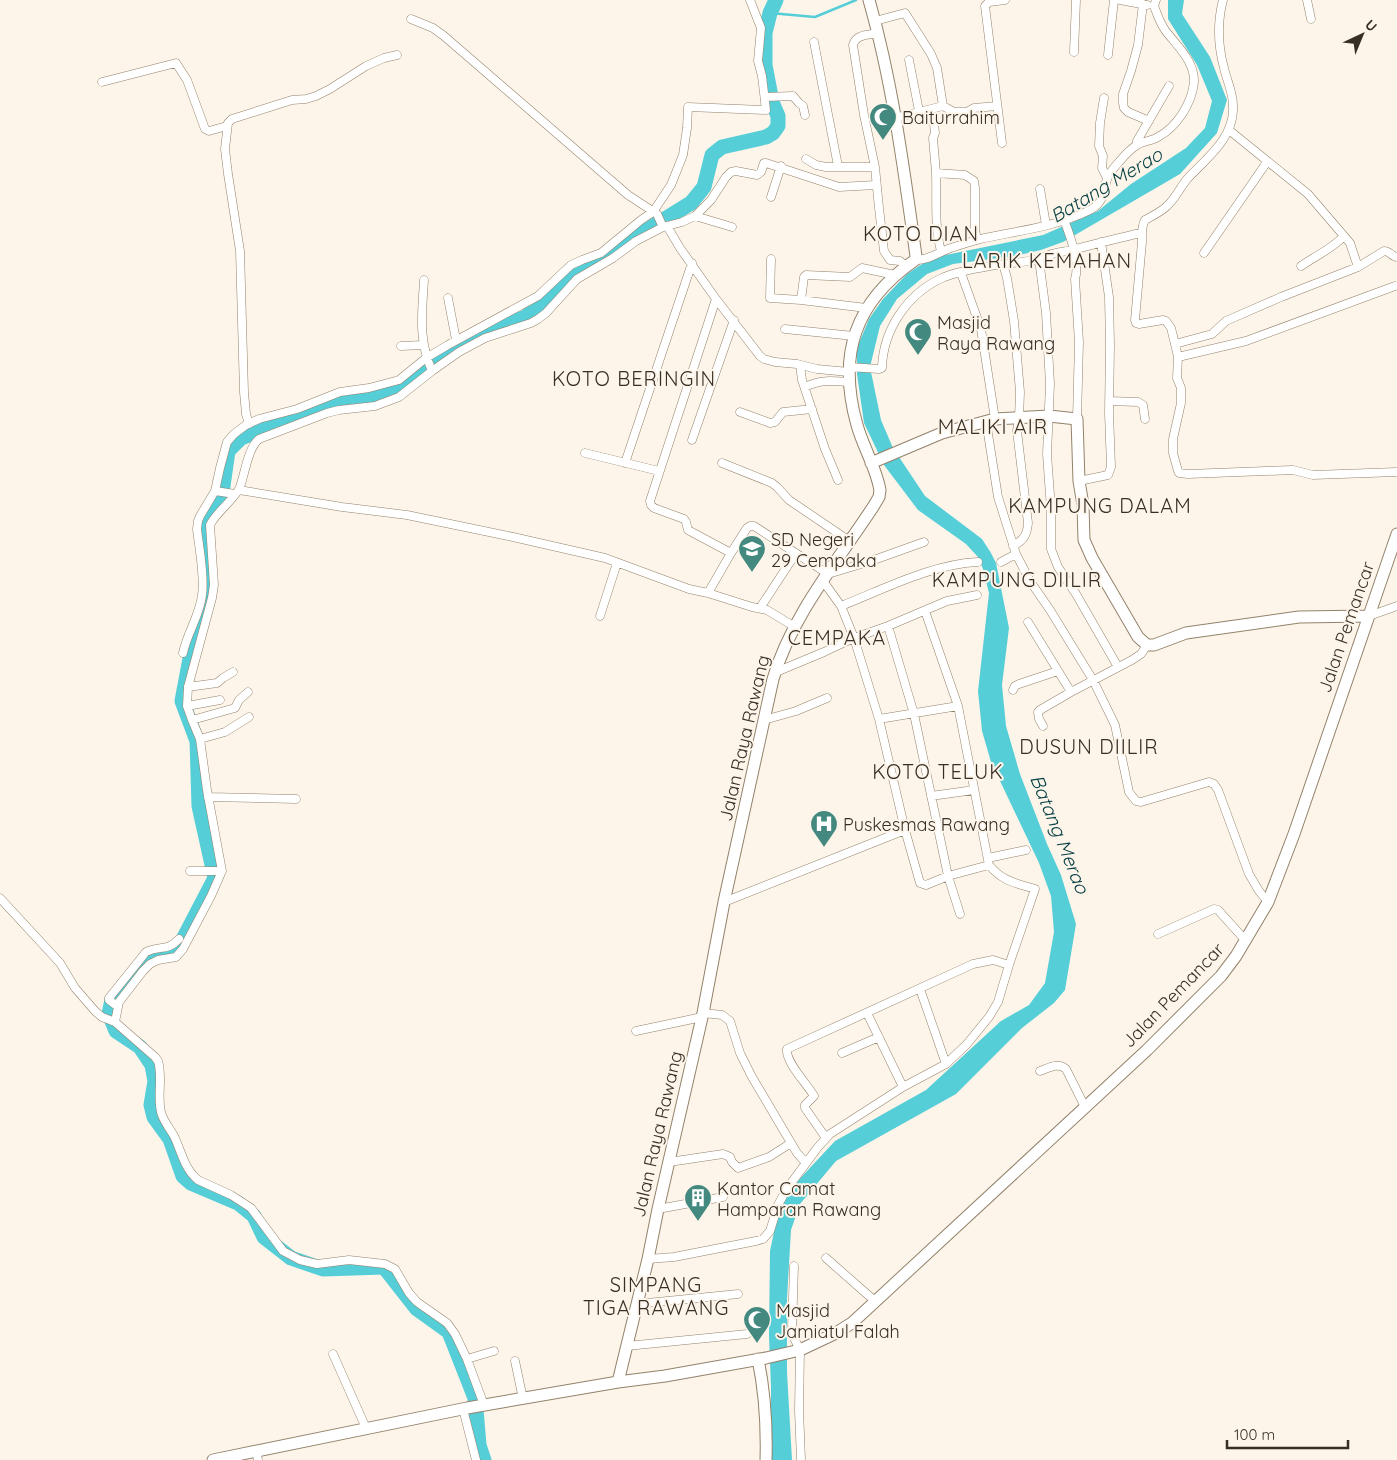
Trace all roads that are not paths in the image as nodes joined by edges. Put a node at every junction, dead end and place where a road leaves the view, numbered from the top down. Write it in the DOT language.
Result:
graph roads {
  1 [pos="750,0"];
  2 [pos="870,0"];
  3 [pos="1005,0"];
  4 [pos="1076,0"];
  5 [pos="1114,0"];
  6 [pos="1120,0"];
  7 [pos="1223,0"];
  8 [pos="1307,0"];
  9 [pos="1155,3"];
  10 [pos="1143,4"];
  11 [pos="412,19"];
  12 [pos="1311,19"];
  13 [pos="876,21"];
  14 [pos="878,33"];
  15 [pos="814,42"];
  16 [pos="1074,52"];
  17 [pos="397,55"];
  18 [pos="1108,55"];
  19 [pos="909,60"];
  20 [pos="102,82"];
  21 [pos="1169,86"];
  22 [pos="769,96"];
  23 [pos="1104,98"];
  24 [pos="943,106"];
  25 [pos="997,106"];
  26 [pos="919,112"];
  27 [pos="805,114"];
  28 [pos="895,118"];
  29 [pos="1149,121"];
  30 [pos="934,123"];
  31 [pos="226,126"];
  32 [pos="1229,130"];
  33 [pos="1002,143"];
  34 [pos="1137,144"];
  35 [pos="806,159"];
  36 [pos="1267,162"];
  37 [pos="780,166"];
  38 [pos="838,166"];
  39 [pos="875,166"];
  40 [pos="936,173"];
  41 [pos="1106,176"];
  42 [pos="876,185"];
  43 [pos="1040,189"];
  44 [pos="771,197"];
  45 [pos="655,213"];
  46 [pos="696,216"];
  47 [pos="1064,221"];
  48 [pos="1046,225"];
  49 [pos="664,226"];
  50 [pos="732,227"];
  51 [pos="1142,233"];
  52 [pos="1344,236"];
  53 [pos="977,240"];
  54 [pos="1102,242"];
  55 [pos="1073,250"];
  56 [pos="941,251"];
  57 [pos="1204,253"];
  58 [pos="1397,257"];
  59 [pos="771,259"];
  60 [pos="1040,259"];
  61 [pos="692,263"];
  62 [pos="911,263"];
  63 [pos="1003,264"];
  64 [pos="1301,266"];
  65 [pos="1358,266"];
  66 [pos="568,269"];
  67 [pos="961,273"];
  68 [pos="896,275"];
  69 [pos="576,278"];
  70 [pos="424,280"];
  71 [pos="1395,286"];
  72 [pos="448,298"];
  73 [pos="716,299"];
  74 [pos="801,300"];
  75 [pos="866,308"];
  76 [pos="734,320"];
  77 [pos="785,329"];
  78 [pos="854,336"];
  79 [pos="456,340"];
  80 [pos="1175,344"];
  81 [pos="423,345"];
  82 [pos="400,346"];
  83 [pos="1178,357"];
  84 [pos="426,359"];
  85 [pos="800,365"];
  86 [pos="431,370"];
  87 [pos="851,372"];
  88 [pos="804,387"];
  89 [pos="1109,401"];
  90 [pos="812,409"];
  91 [pos="740,412"];
  92 [pos="1049,416"];
  93 [pos="1020,418"];
  94 [pos="1077,419"];
  95 [pos="1145,419"];
  96 [pos="990,420"];
  97 [pos="249,424"];
  98 [pos="692,440"];
  99 [pos="585,452"];
  100 [pos="874,461"];
  101 [pos="625,463"];
  102 [pos="722,463"];
  103 [pos="659,471"];
  104 [pos="1397,472"];
  105 [pos="838,480"];
  106 [pos="1079,481"];
  107 [pos="216,491"];
  108 [pos="236,492"];
  109 [pos="1397,534"];
  110 [pos="851,542"];
  111 [pos="924,542"];
  112 [pos="1015,550"];
  113 [pos="731,553"];
  114 [pos="796,553"];
  115 [pos="978,562"];
  116 [pos="1001,562"];
  117 [pos="618,563"];
  118 [pos="826,578"];
  119 [pos="708,593"];
  120 [pos="977,595"];
  121 [pos="842,606"];
  122 [pos="1397,606"];
  123 [pos="760,608"];
  124 [pos="926,611"];
  125 [pos="600,616"];
  126 [pos="1369,616"];
  127 [pos="1028,622"];
  128 [pos="888,626"];
  129 [pos="795,627"];
  130 [pos="854,638"];
  131 [pos="1147,645"];
  132 [pos="183,653"];
  133 [pos="1118,667"];
  134 [pos="1058,671"];
  135 [pos="234,672"];
  136 [pos="776,672"];
  137 [pos="1093,680"];
  138 [pos="188,687"];
  139 [pos="1013,690"];
  140 [pos="248,692"];
  141 [pos="1071,692"];
  142 [pos="827,698"];
  143 [pos="220,700"];
  144 [pos="187,706"];
  145 [pos="958,706"];
  146 [pos="914,714"];
  147 [pos="249,717"];
  148 [pos="879,719"];
  149 [pos="192,720"];
  150 [pos="764,720"];
  151 [pos="1043,726"];
  152 [pos="200,739"];
  153 [pos="974,790"];
  154 [pos="208,796"];
  155 [pos="931,796"];
  156 [pos="296,799"];
  157 [pos="905,830"];
  158 [pos="1026,850"];
  159 [pos="989,862"];
  160 [pos="190,871"];
  161 [pos="217,871"];
  162 [pos="948,876"];
  163 [pos="0,898"];
  164 [pos="724,902"];
  165 [pos="1268,902"];
  166 [pos="960,914"];
  167 [pos="1158,934"];
  168 [pos="179,939"];
  169 [pos="1246,941"];
  170 [pos="1009,965"];
  171 [pos="920,988"];
  172 [pos="114,1004"];
  173 [pos="867,1013"];
  174 [pos="702,1015"];
  175 [pos="115,1022"];
  176 [pos="636,1031"];
  177 [pos="879,1037"];
  178 [pos="842,1053"];
  179 [pos="946,1064"];
  180 [pos="1040,1071"];
  181 [pos="903,1087"];
  182 [pos="1085,1107"];
  183 [pos="826,1138"];
  184 [pos="791,1143"];
  185 [pos="669,1162"];
  186 [pos="806,1163"];
  187 [pos="723,1197"];
  188 [pos="658,1209"];
  189 [pos="826,1258"];
  190 [pos="648,1260"];
  191 [pos="794,1266"];
  192 [pos="738,1294"];
  193 [pos="876,1302"];
  194 [pos="637,1304"];
  195 [pos="747,1334"];
  196 [pos="626,1346"];
  197 [pos="494,1351"];
  198 [pos="797,1351"];
  199 [pos="333,1354"];
  200 [pos="467,1359"];
  201 [pos="762,1359"];
  202 [pos="515,1361"];
  203 [pos="618,1382"];
  204 [pos="523,1399"];
  205 [pos="482,1405"];
  206 [pos="465,1408"];
  207 [pos="366,1428"];
  208 [pos="257,1455"];
  209 [pos="213,1460"];
  210 [pos="476,1460"];
  211 [pos="766,1460"];
  212 [pos="801,1460"];
  1 -- 22 [label="street"];
  2 -- 13 [label="main road"];
  3 -- 25 [label="street"];
  4 -- 16 [label="street"];
  5 -- 18 [label="street"];
  6 -- 10 [label="street"];
  7 -- 32 [label="street"];
  8 -- 12 [label="street"];
  9 -- 10 [label="street"];
  9 -- 34 [label="street"];
  10 -- 29 [label="street"];
  11 -- 45 [label="street"];
  13 -- 14 [label="main road"];
  13 -- 24 [label="street"];
  14 -- 28 [label="main road"];
  14 -- 39 [label="street"];
  15 -- 38 [label="street"];
  17 -- 31 [label="street"];
  19 -- 26 [label="street"];
  20 -- 31 [label="street"];
  21 -- 29 [label="street"];
  22 -- 27 [label="street"];
  22 -- 45 [label="street"];
  23 -- 41 [label="street"];
  24 -- 25 [label="street"];
  24 -- 26 [label="street"];
  25 -- 33 [label="street"];
  26 -- 28 [label="street"];
  28 -- 62 [label="main road"];
  29 -- 34 [label="street"];
  30 -- 40 [label="street"];
  31 -- 97 [label="street"];
  32 -- 36 [label="street"];
  32 -- 51 [label="street"];
  34 -- 41 [label="street"];
  35 -- 38 [label="street"];
  36 -- 52 [label="street"];
  36 -- 57 [label="street"];
  37 -- 42 [label="street"];
  37 -- 44 [label="street"];
  37 -- 46 [label="street"];
  38 -- 39 [label="street"];
  39 -- 42 [label="street"];
  40 -- 53 [label="street"];
  40 -- 56 [label="street"];
  41 -- 47 [label="street"];
  42 -- 62 [label="street"];
  43 -- 48 [label="street"];
  45 -- 49 [label="street"];
  45 -- 66 [label="street"];
  46 -- 49 [label="street"];
  46 -- 50 [label="street"];
  47 -- 48 [label="street"];
  47 -- 55 [label="street"];
  48 -- 53 [label="street"];
  49 -- 61 [label="street"];
  49 -- 69 [label="street"];
  51 -- 54 [label="street"];
  51 -- 80 [label="street"];
  52 -- 64 [label="street"];
  52 -- 65 [label="street"];
  53 -- 56 [label="street"];
  54 -- 55 [label="street"];
  54 -- 89 [label="street"];
  55 -- 60 [label="street"];
  55 -- 94 [label="street"];
  56 -- 62 [label="street"];
  58 -- 65 [label="street"];
  59 -- 74 [label="street"];
  60 -- 63 [label="street"];
  60 -- 92 [label="street"];
  61 -- 73 [label="street"];
  61 -- 101 [label="street"];
  62 -- 68 [label="main road, Jalan Raya Rawang"];
  63 -- 67 [label="street"];
  63 -- 93 [label="street"];
  65 -- 80 [label="street"];
  66 -- 69 [label="street"];
  66 -- 79 [label="street"];
  67 -- 87 [label="street"];
  67 -- 96 [label="street"];
  68 -- 74 [label="street"];
  68 -- 75 [label="main road, Jalan Raya Rawang"];
  69 -- 86 [label="street"];
  70 -- 81 [label="street"];
  71 -- 83 [label="street"];
  72 -- 79 [label="street"];
  73 -- 76 [label="street"];
  73 -- 103 [label="street"];
  74 -- 75 [label="street"];
  75 -- 78 [label="main road, Jalan Raya Rawang"];
  76 -- 85 [label="street"];
  76 -- 98 [label="street"];
  77 -- 78 [label="street"];
  78 -- 87 [label="main road, Jalan Raya Rawang"];
  79 -- 84 [label="street"];
  80 -- 83 [label="street"];
  81 -- 82 [label="street"];
  81 -- 84 [label="street"];
  83 -- 104 [label="street"];
  84 -- 86 [label="street"];
  84 -- 97 [label="street"];
  85 -- 87 [label="street"];
  85 -- 88 [label="street"];
  86 -- 108 [label="street"];
  87 -- 88 [label="street"];
  87 -- 100 [label="main road, Jalan Raya Rawang"];
  88 -- 90 [label="street"];
  89 -- 95 [label="street"];
  89 -- 106 [label="street"];
  90 -- 91 [label="street"];
  90 -- 105 [label="street"];
  92 -- 93 [label="main road"];
  92 -- 94 [label="main road"];
  92 -- 133 [label="street"];
  93 -- 96 [label="main road"];
  93 -- 112 [label="street"];
  94 -- 106 [label="main road"];
  96 -- 100 [label="main road"];
  96 -- 112 [label="street"];
  97 -- 107 [label="street"];
  99 -- 101 [label="street"];
  100 -- 110 [label="main road, Jalan Raya Rawang"];
  101 -- 103 [label="street"];
  102 -- 110 [label="street"];
  103 -- 113 [label="street"];
  106 -- 131 [label="main road"];
  107 -- 108 [label="street"];
  107 -- 132 [label="street"];
  108 -- 117 [label="street"];
  108 -- 138 [label="street"];
  109 -- 126 [label="main road, Jalan Pemancar"];
  110 -- 118 [label="main road, Jalan Raya Rawang"];
  111 -- 118 [label="street"];
  112 -- 116 [label="street"];
  112 -- 137 [label="street"];
  113 -- 114 [label="street"];
  113 -- 119 [label="street"];
  114 -- 118 [label="street"];
  114 -- 123 [label="street"];
  115 -- 121 [label="street"];
  117 -- 119 [label="street"];
  117 -- 125 [label="street"];
  118 -- 121 [label="street"];
  118 -- 129 [label="main road, Jalan Raya Rawang"];
  119 -- 123 [label="street"];
  120 -- 124 [label="street"];
  121 -- 130 [label="street"];
  122 -- 126 [label="street"];
  123 -- 129 [label="street"];
  124 -- 128 [label="street"];
  124 -- 145 [label="street"];
  126 -- 131 [label="main road"];
  126 -- 165 [label="main road, Jalan Pemancar"];
  127 -- 134 [label="street"];
  128 -- 130 [label="street"];
  128 -- 146 [label="street"];
  129 -- 136 [label="main road, Jalan Raya Rawang"];
  130 -- 136 [label="street"];
  130 -- 148 [label="street"];
  131 -- 133 [label="street"];
  133 -- 137 [label="street"];
  134 -- 139 [label="street"];
  134 -- 141 [label="street"];
  135 -- 138 [label="street"];
  136 -- 150 [label="main road, Jalan Raya Rawang"];
  137 -- 141 [label="street"];
  137 -- 165 [label="street"];
  138 -- 144 [label="street"];
  140 -- 149 [label="street"];
  141 -- 151 [label="street"];
  142 -- 150 [label="street"];
  143 -- 144 [label="street"];
  144 -- 149 [label="street"];
  145 -- 146 [label="street"];
  145 -- 153 [label="street"];
  146 -- 148 [label="street"];
  146 -- 155 [label="street"];
  147 -- 152 [label="street"];
  148 -- 157 [label="street"];
  149 -- 152 [label="street"];
  150 -- 164 [label="main road, Jalan Raya Rawang"];
  152 -- 154 [label="street"];
  153 -- 155 [label="street"];
  153 -- 159 [label="street"];
  154 -- 156 [label="street"];
  154 -- 161 [label="street"];
  155 -- 162 [label="street"];
  157 -- 162 [label="street"];
  157 -- 164 [label="street"];
  158 -- 159 [label="street"];
  159 -- 162 [label="street"];
  159 -- 170 [label="street"];
  160 -- 161 [label="street"];
  161 -- 172 [label="street"];
  162 -- 166 [label="street"];
  163 -- 175 [label="street"];
  164 -- 174 [label="main road, Jalan Raya Rawang"];
  165 -- 169 [label="main road, Jalan Pemancar"];
  167 -- 169 [label="street"];
  168 -- 172 [label="street"];
  169 -- 182 [label="main road, Jalan Pemancar"];
  170 -- 171 [label="street"];
  170 -- 179 [label="street"];
  171 -- 173 [label="street"];
  171 -- 179 [label="street"];
  172 -- 175 [label="street"];
  173 -- 177 [label="street"];
  173 -- 183 [label="street"];
  174 -- 176 [label="street"];
  174 -- 184 [label="street"];
  174 -- 185 [label="main road, Jalan Raya Rawang"];
  175 -- 200 [label="street"];
  177 -- 178 [label="street"];
  177 -- 181 [label="street"];
  179 -- 181 [label="street"];
  180 -- 182 [label="street"];
  181 -- 183 [label="street"];
  182 -- 193 [label="main road, Jalan Pemancar"];
  183 -- 186 [label="street"];
  184 -- 185 [label="street"];
  184 -- 186 [label="street"];
  185 -- 188 [label="main road, Jalan Raya Rawang"];
  186 -- 190 [label="street"];
  187 -- 188 [label="street"];
  188 -- 190 [label="main road, Jalan Raya Rawang"];
  189 -- 193 [label="street"];
  190 -- 194 [label="main road, Jalan Raya Rawang"];
  191 -- 198 [label="street"];
  192 -- 194 [label="street"];
  193 -- 198 [label="main road, Jalan Pemancar"];
  194 -- 196 [label="main road, Jalan Raya Rawang"];
  195 -- 196 [label="street"];
  196 -- 203 [label="main road, Jalan Raya Rawang"];
  197 -- 200 [label="street"];
  198 -- 201 [label="main road, Jalan Pemancar"];
  198 -- 212 [label="street"];
  199 -- 207 [label="street"];
  200 -- 205 [label="street"];
  201 -- 203 [label="main road, Jalan Pemancar"];
  201 -- 211 [label="main road"];
  202 -- 204 [label="street"];
  203 -- 204 [label="main road, Jalan Pemancar"];
  204 -- 205 [label="main road, Jalan Pemancar"];
  205 -- 206 [label="main road, Jalan Pemancar"];
  206 -- 207 [label="main road, Jalan Pemancar"];
  206 -- 210 [label="street"];
  207 -- 208 [label="main road, Jalan Pemancar"];
  208 -- 209 [label="main road, Jalan Pemancar"];
}
